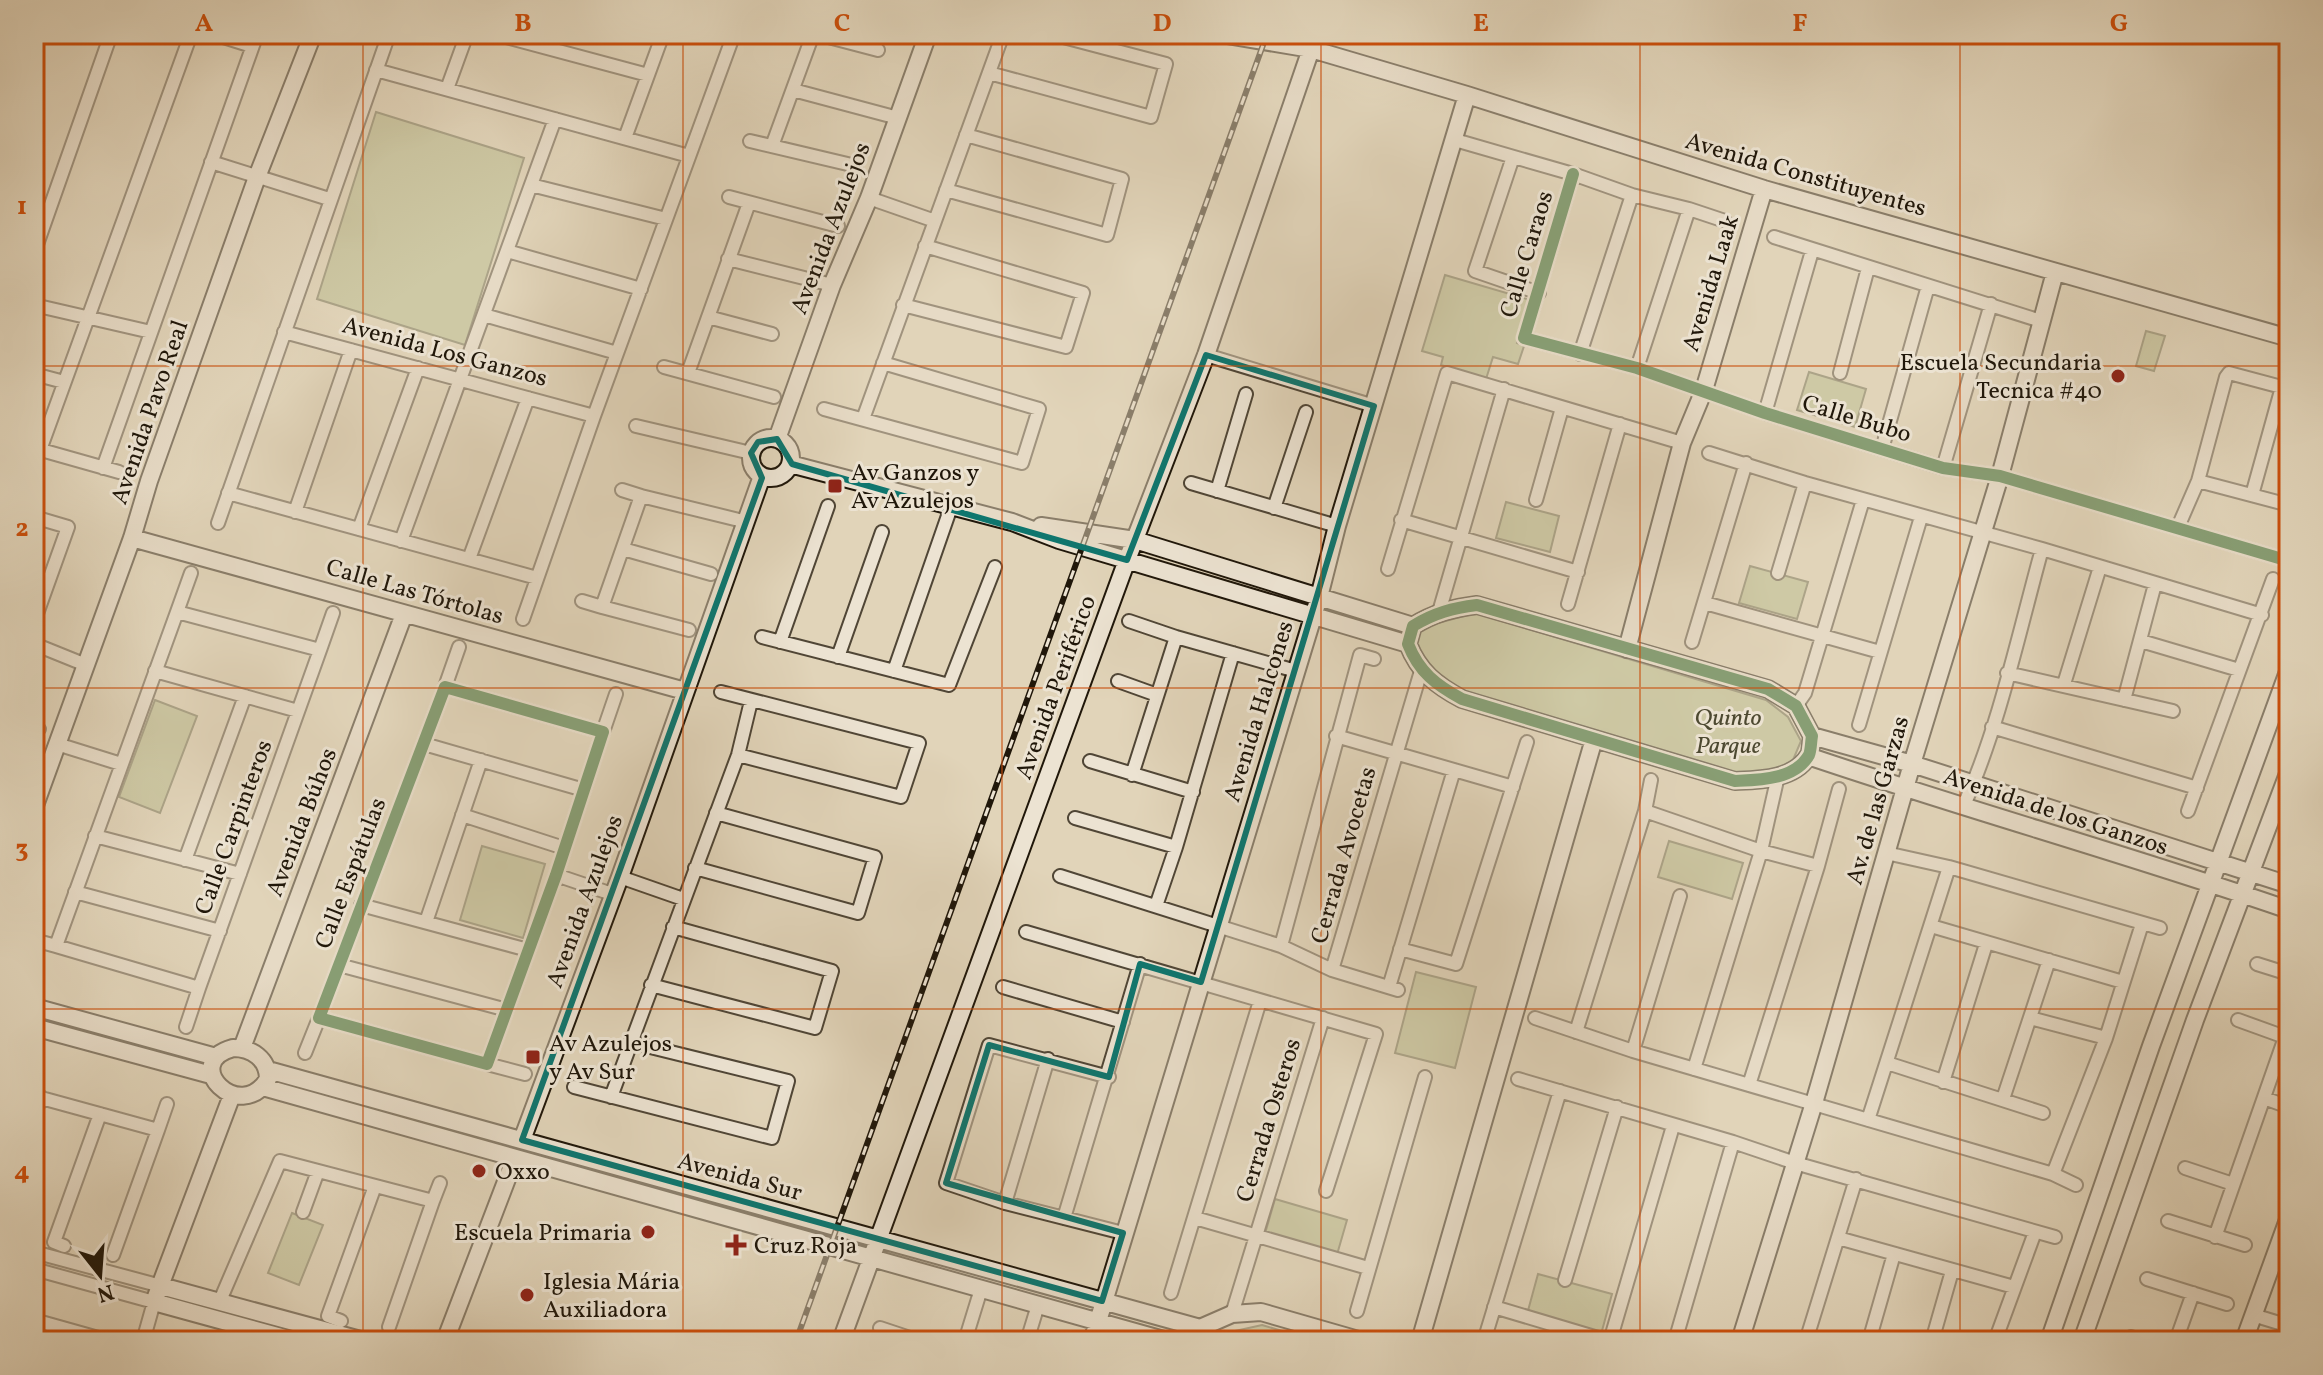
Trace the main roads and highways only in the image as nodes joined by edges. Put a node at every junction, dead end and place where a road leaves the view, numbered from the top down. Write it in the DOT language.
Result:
graph roads {
  1 [pos="313,34"];
  2 [pos="928,34"];
  3 [pos="1221,34"];
  4 [pos="1311,49"];
  5 [pos="1467,95"];
  6 [pos="1764,189"];
  7 [pos="2055,272"];
  8 [pos="2289,338"];
  9 [pos="777,439"];
  10 [pos="790,464"];
  11 [pos="762,476"];
  12 [pos="132,538"];
  13 [pos="1135,540"];
  14 [pos="1095,542"];
  15 [pos="1127,560"];
  16 [pos="1319,597"];
  17 [pos="404,614"];
  18 [pos="1313,616"];
  19 [pos="1413,626"];
  20 [pos="1408,644"];
  21 [pos="1627,649"];
  22 [pos="2289,669"];
  23 [pos="685,691"];
  24 [pos="1812,736"];
  25 [pos="1594,739"];
  26 [pos="1808,756"];
  27 [pos="1912,764"];
  28 [pos="2289,771"];
  29 [pos="1905,789"];
  30 [pos="34,808"];
  31 [pos="2218,864"];
  32 [pos="2251,874"];
  33 [pos="2209,885"];
  34 [pos="2289,885"];
  35 [pos="2244,894"];
  36 [pos="2289,910"];
  37 [pos="34,1007"];
  38 [pos="34,1027"];
  39 [pos="242,1048"];
  40 [pos="216,1057"];
  41 [pos="268,1070"];
  42 [pos="211,1075"];
  43 [pos="263,1087"];
  44 [pos="232,1095"];
  45 [pos="522,1140"];
  46 [pos="515,1158"];
  47 [pos="760,1206"];
  48 [pos="2289,1217"];
  49 [pos="754,1225"];
  50 [pos="878,1239"];
  51 [pos="871,1258"];
  52 [pos="158,1294"];
  53 [pos="1102,1301"];
  54 [pos="1098,1322"];
  55 [pos="1198,1334"];
  56 [pos="296,1341"];
  57 [pos="364,1341"];
  58 [pos="445,1341"];
  59 [pos="841,1341"];
  60 [pos="1092,1341"];
  61 [pos="1167,1341"];
  62 [pos="1362,1341"];
  63 [pos="1420,1341"];
  64 [pos="1740,1341"];
  65 [pos="2049,1341"];
  66 [pos="2082,1341"];
  67 [pos="2244,1341"];
  1 -- 12 [label="main road, Avenida Pavo Real"];
  2 -- 9 [label="main road, Avenida Azulejos"];
  3 -- 4 [label="main road, Avenida Constituyentes"];
  4 -- 5 [label="main road, Avenida Constituyentes"];
  4 -- 13 [label="main road, Avenida Periférico"];
  5 -- 6 [label="main road, Avenida Constituyentes"];
  5 -- 16 [label="main road, Avenida Halcones"];
  6 -- 7 [label="main road, Avenida Constituyentes"];
  6 -- 21 [label="main road, Avenida Laak"];
  7 -- 8 [label="main road, Avenida Constituyentes"];
  7 -- 27 [label="main road, Av. de las Garzas"];
  9 -- 10 [label="main road"];
  9 -- 11 [label="main road"];
  10 -- 11 [label="main road"];
  10 -- 14 [label="main road"];
  11 -- 23 [label="main road, Avenida Azulejos"];
  12 -- 17 [label="main road, Calle Las Tórtolas"];
  12 -- 30 [label="main road, Avenida Pavo Real"];
  13 -- 14 [label="main road"];
  13 -- 15 [label="main road, Avenida Periférico"];
  13 -- 16 [label="main road"];
  14 -- 15 [label="main road"];
  15 -- 18 [label="main road"];
  15 -- 50 [label="main road, Avenida Periférico"];
  16 -- 18 [label="main road, Avenida Halcones"];
  16 -- 19 [label="main road"];
  17 -- 23 [label="main road, Calle Las Tórtolas"];
  17 -- 39 [label="main road, Avenida Búhos"];
  18 -- 20 [label="main road"];
  18 -- 53 [label="main road, Avenida Halcones"];
  19 -- 20 [label="main road"];
  19 -- 21 [label="main road"];
  20 -- 25 [label="main road"];
  21 -- 24 [label="main road"];
  22 -- 31 [label="main road"];
  23 -- 45 [label="main road, Avenida Azulejos"];
  24 -- 26 [label="main road"];
  24 -- 27 [label="main road, Avenida de los Ganzos"];
  25 -- 26 [label="main road"];
  25 -- 63 [label="main road"];
  26 -- 29 [label="main road, Avenida de los Ganzos"];
  27 -- 29 [label="main road, Av. de las Garzas"];
  27 -- 31 [label="main road, Avenida de los Ganzos"];
  28 -- 32 [label="main road"];
  29 -- 33 [label="main road, Avenida de los Ganzos"];
  29 -- 64 [label="main road, Av. de las Garzas"];
  31 -- 32 [label="main road, Avenida de los Ganzos"];
  31 -- 33 [label="main road"];
  32 -- 34 [label="main road, Avenida de los Ganzos"];
  32 -- 35 [label="main road"];
  33 -- 35 [label="main road, Avenida de los Ganzos"];
  33 -- 65 [label="main road"];
  35 -- 36 [label="main road, Avenida de los Ganzos"];
  35 -- 66 [label="main road"];
  37 -- 40 [label="main road"];
  38 -- 42 [label="main road"];
  39 -- 40 [label="main road"];
  39 -- 41 [label="main road"];
  40 -- 42 [label="main road"];
  41 -- 43 [label="main road"];
  41 -- 45 [label="main road, Avenida Sur"];
  42 -- 44 [label="main road"];
  43 -- 44 [label="main road"];
  43 -- 46 [label="main road, Avenida Sur"];
  44 -- 52 [label="main road"];
  45 -- 47 [label="main road, Avenida Sur"];
  46 -- 49 [label="main road, Avenida Sur"];
  46 -- 58 [label="main road, Avenida Azulejos"];
  47 -- 49 [label="main road"];
  47 -- 50 [label="main road, Avenida Sur"];
  48 -- 67 [label="main road"];
  49 -- 51 [label="main road, Avenida Sur"];
  50 -- 51 [label="main road, Avenida Periférico"];
  50 -- 53 [label="main road, Avenida Sur"];
  51 -- 54 [label="main road, Avenida Sur"];
  51 -- 59 [label="main road, Avenida Periférico"];
  52 -- 56 [label="main road"];
  52 -- 57 [label="main road"];
  53 -- 54 [label="main road, Avenida Halcones"];
  53 -- 55 [label="main road, Avenida Sur"];
  54 -- 60 [label="main road, Avenida Halcones"];
  54 -- 61 [label="main road, Avenida Sur"];
  55 -- 62 [label="main road, Avenida Sur"];
}
